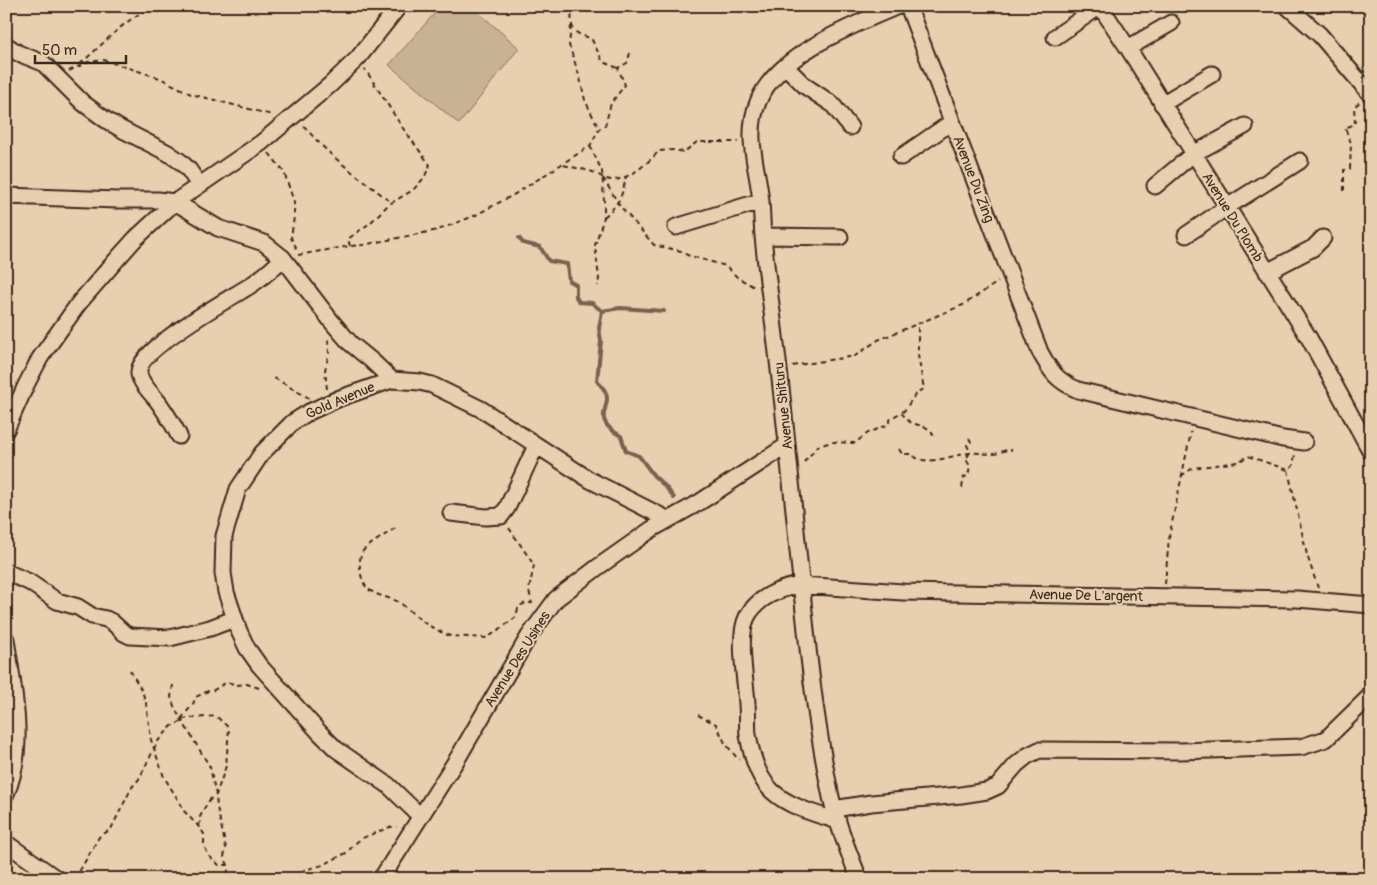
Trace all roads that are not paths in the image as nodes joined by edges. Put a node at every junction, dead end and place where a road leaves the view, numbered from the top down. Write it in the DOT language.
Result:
graph roads {
  1 [pos="399,6"];
  2 [pos="898,6"];
  3 [pos="908,6"];
  4 [pos="1100,6"];
  5 [pos="1287,6"];
  6 [pos="1171,24"];
  7 [pos="1056,37"];
  8 [pos="6,45"];
  9 [pos="1128,48"];
  10 [pos="786,66"];
  11 [pos="1212,74"];
  12 [pos="1370,94"];
  13 [pos="1162,104"];
  14 [pos="952,122"];
  15 [pos="1245,126"];
  16 [pos="850,127"];
  17 [pos="1193,154"];
  18 [pos="901,157"];
  19 [pos="1300,160"];
  20 [pos="199,185"];
  21 [pos="1155,186"];
  22 [pos="6,196"];
  23 [pos="761,201"];
  24 [pos="175,202"];
  25 [pos="1227,207"];
  26 [pos="676,227"];
  27 [pos="1186,235"];
  28 [pos="763,236"];
  29 [pos="840,237"];
  30 [pos="1324,238"];
  31 [pos="283,258"];
  32 [pos="1267,272"];
  33 [pos="392,380"];
  34 [pos="6,430"];
  35 [pos="179,436"];
  36 [pos="1304,442"];
  37 [pos="536,446"];
  38 [pos="786,446"];
  39 [pos="1371,452"];
  40 [pos="451,513"];
  41 [pos="667,519"];
  42 [pos="6,572"];
  43 [pos="801,585"];
  44 [pos="1370,602"];
  45 [pos="234,619"];
  46 [pos="6,639"];
  47 [pos="1371,693"];
  48 [pos="6,794"];
  49 [pos="836,815"];
  50 [pos="416,822"];
  51 [pos="6,842"];
  52 [pos="57,879"];
  53 [pos="381,879"];
  54 [pos="859,879"];
  1 -- 20 [label="street"];
  2 -- 10 [label="street, Avenue Shituru"];
  3 -- 14 [label="street, Avenue Du Zing"];
  4 -- 7 [label="street"];
  4 -- 9 [label="street, Avenue Du Plomb"];
  5 -- 12 [label="street"];
  6 -- 9 [label="street"];
  8 -- 20 [label="street"];
  9 -- 13 [label="street, Avenue Du Plomb"];
  10 -- 16 [label="street"];
  10 -- 23 [label="street, Avenue Shituru"];
  11 -- 13 [label="street"];
  13 -- 17 [label="street, Avenue Du Plomb"];
  14 -- 18 [label="street"];
  14 -- 36 [label="street, Avenue Du Zing"];
  15 -- 17 [label="street"];
  17 -- 21 [label="street"];
  17 -- 25 [label="street, Avenue Du Plomb"];
  19 -- 25 [label="street"];
  20 -- 24 [label="street"];
  22 -- 24 [label="street"];
  23 -- 26 [label="street"];
  23 -- 28 [label="street, Avenue Shituru"];
  24 -- 31 [label="street"];
  24 -- 34 [label="street"];
  25 -- 27 [label="street"];
  25 -- 32 [label="street, Avenue Du Plomb"];
  28 -- 29 [label="street"];
  28 -- 38 [label="street, Avenue Shituru"];
  30 -- 32 [label="street"];
  31 -- 33 [label="street"];
  31 -- 35 [label="street"];
  32 -- 39 [label="street, Avenue Du Plomb"];
  33 -- 37 [label="street, Gold Avenue"];
  33 -- 45 [label="street, Gold Avenue"];
  37 -- 40 [label="street"];
  37 -- 41 [label="street, Gold Avenue"];
  38 -- 41 [label="street, Avenue Des Usines"];
  38 -- 43 [label="street, Avenue Shituru"];
  41 -- 50 [label="street, Avenue Des Usines"];
  42 -- 45 [label="street"];
  43 -- 44 [label="street, Avenue De L'argent"];
  43 -- 49 [label="street, Avenue Shituru"];
  43 -- 49 [label="street"];
  45 -- 50 [label="street, Gold Avenue"];
  46 -- 48 [label="street"];
  47 -- 49 [label="street"];
  49 -- 54 [label="street, Avenue Shituru"];
  50 -- 53 [label="street, Avenue Des Usines"];
  51 -- 52 [label="street"];
}
